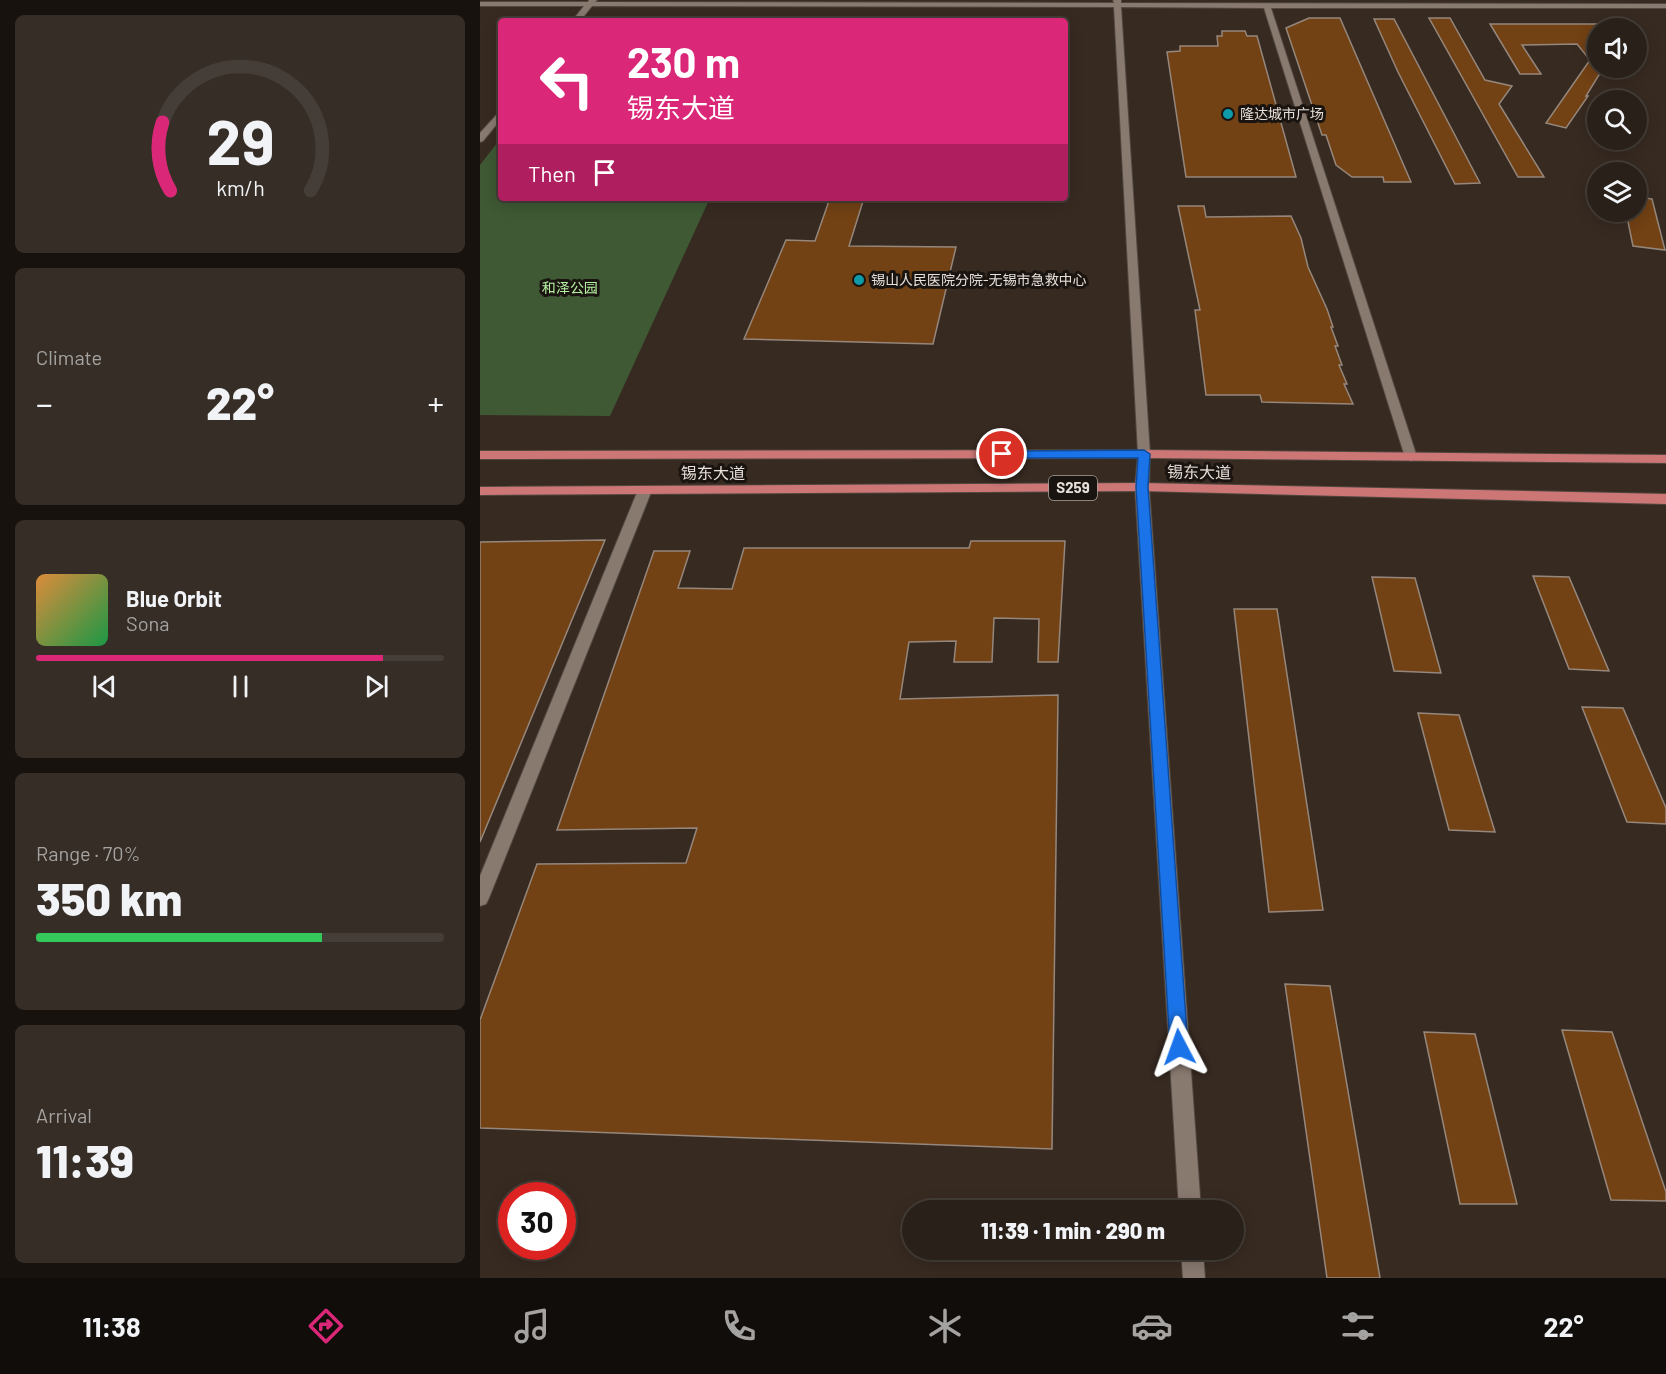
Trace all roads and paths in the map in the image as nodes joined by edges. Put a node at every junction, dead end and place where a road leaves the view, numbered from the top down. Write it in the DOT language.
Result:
graph roads {
  1 [pos="592,2"];
  2 [pos="1117,2"];
  3 [pos="480,4"];
  4 [pos="1267,5"];
  5 [pos="1666,6"];
  6 [pos="579,18"];
  7 [pos="498,117"];
  8 [pos="480,139"];
  9 [pos="1144,454"];
  10 [pos="480,455"];
  11 [pos="1411,457"];
  12 [pos="1666,459"];
  13 [pos="1142,487"];
  14 [pos="480,490"];
  15 [pos="645,490"];
  16 [pos="1666,499"];
  17 [pos="480,898"];
  18 [pos="1189,1200"];
  19 [pos="1193,1260"];
  20 [pos="1194,1278"];
  1 -- 2 [label="street"];
  1 -- 3 [label="street"];
  1 -- 6 [label="street"];
  2 -- 4 [label="street"];
  2 -- 9 [label="street"];
  4 -- 5 [label="street"];
  4 -- 11 [label="street"];
  7 -- 8 [label="street"];
  9 -- 10 [label="main road, 锡东大道 / S259"];
  9 -- 11 [label="main road, 锡东大道 / S259"];
  9 -- 13 [label="street"];
  11 -- 12 [label="main road, 锡东大道 / S259"];
  13 -- 15 [label="main road, 锡东大道 / S259"];
  13 -- 16 [label="main road, 锡东大道 / S259"];
  13 -- 18 [label="street"];
  14 -- 15 [label="main road, 锡东大道 / S259"];
  15 -- 17 [label="street"];
  19 -- 20 [label="street"];
}
